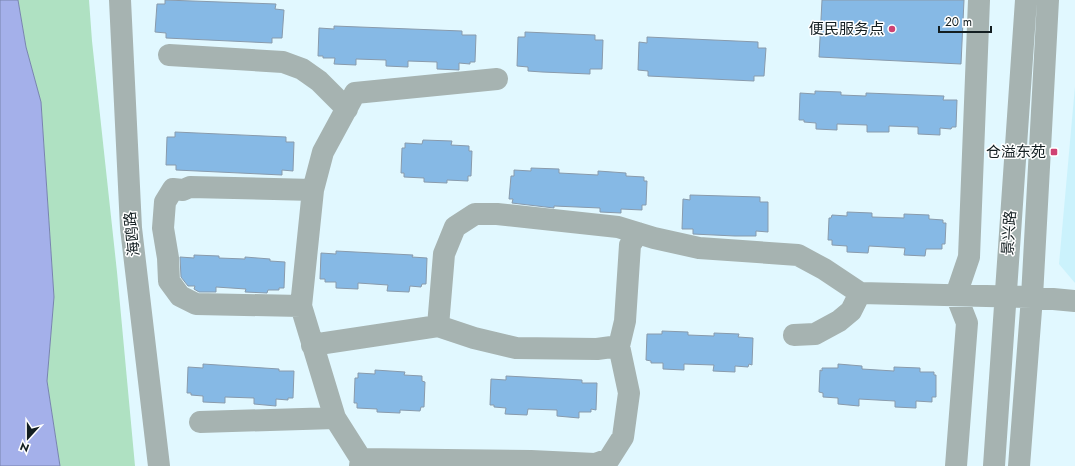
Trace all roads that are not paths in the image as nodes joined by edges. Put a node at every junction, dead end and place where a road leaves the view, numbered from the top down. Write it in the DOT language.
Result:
graph roads {
  1 [pos="120,0"];
  2 [pos="979,0"];
  3 [pos="1026,0"];
  4 [pos="1048,0"];
  5 [pos="169,55"];
  6 [pos="497,79"];
  7 [pos="347,109"];
  8 [pos="313,190"];
  9 [pos="638,233"];
  10 [pos="860,293"];
  11 [pos="956,295"];
  12 [pos="1005,297"];
  13 [pos="1032,297"];
  14 [pos="1075,301"];
  15 [pos="301,306"];
  16 [pos="438,326"];
  17 [pos="794,335"];
  18 [pos="312,345"];
  19 [pos="619,346"];
  20 [pos="335,418"];
  21 [pos="200,422"];
  22 [pos="361,463"];
  23 [pos="610,463"];
  24 [pos="160,466"];
  25 [pos="956,466"];
  26 [pos="994,466"];
  27 [pos="1019,466"];
  1 -- 24 [label="street, 海鸥路"];
  2 -- 11 [label="street"];
  3 -- 12 [label="street, 景兴路"];
  4 -- 13 [label="street, 景兴路"];
  5 -- 7 [label="street"];
  6 -- 7 [label="street"];
  7 -- 8 [label="street"];
  8 -- 15 [label="street"];
  8 -- 15 [label="street"];
  9 -- 10 [label="street"];
  9 -- 16 [label="street"];
  9 -- 19 [label="street"];
  10 -- 11 [label="street"];
  10 -- 17 [label="street"];
  11 -- 12 [label="street"];
  11 -- 25 [label="street"];
  12 -- 13 [label="street"];
  12 -- 26 [label="street, 景兴路"];
  13 -- 14 [label="street"];
  13 -- 27 [label="street, 景兴路"];
  15 -- 18 [label="street"];
  16 -- 18 [label="street"];
  16 -- 19 [label="street"];
  18 -- 20 [label="street"];
  19 -- 23 [label="street"];
  20 -- 21 [label="street"];
  20 -- 22 [label="street"];
  22 -- 23 [label="street"];
}
